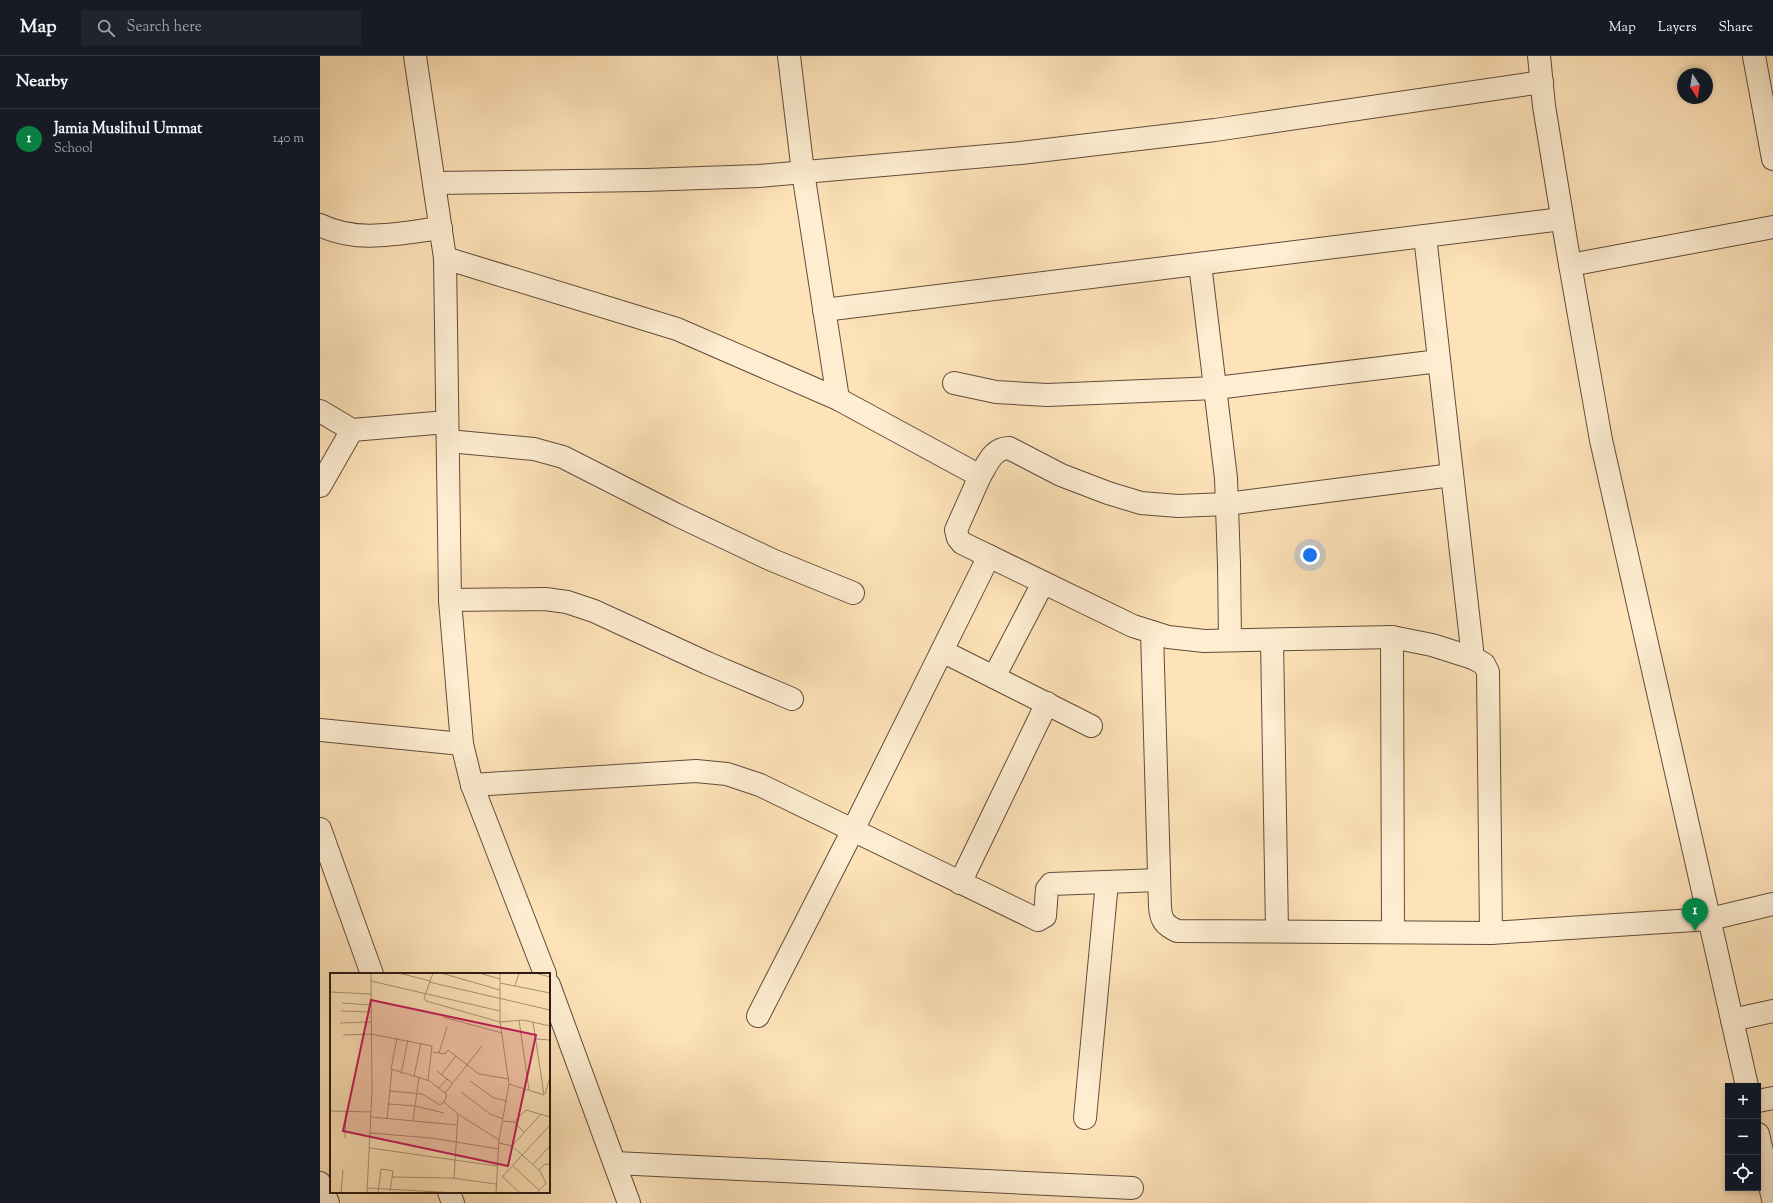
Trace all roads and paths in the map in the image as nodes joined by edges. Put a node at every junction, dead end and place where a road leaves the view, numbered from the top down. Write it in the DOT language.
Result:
graph roads {
  1 [pos="416,56"];
  2 [pos="789,56"];
  3 [pos="1539,56"];
  4 [pos="1754,56"];
  5 [pos="1542,82"];
  6 [pos="1773,159"];
  7 [pos="803,172"];
  8 [pos="434,183"];
  9 [pos="1562,219"];
  10 [pos="1773,227"];
  11 [pos="441,228"];
  12 [pos="323,233"];
  13 [pos="1425,236"];
  14 [pos="445,258"];
  15 [pos="1200,264"];
  16 [pos="1570,264"];
  17 [pos="824,310"];
  18 [pos="1439,360"];
  19 [pos="954,382"];
  20 [pos="1216,388"];
  21 [pos="838,398"];
  22 [pos="320,411"];
  23 [pos="352,430"];
  24 [pos="448,431"];
  25 [pos="1452,475"];
  26 [pos="980,476"];
  27 [pos="320,486"];
  28 [pos="1227,504"];
  29 [pos="989,556"];
  30 [pos="1043,582"];
  31 [pos="853,592"];
  32 [pos="450,600"];
  33 [pos="1152,632"];
  34 [pos="1392,637"];
  35 [pos="1230,640"];
  36 [pos="1272,640"];
  37 [pos="942,651"];
  38 [pos="1473,658"];
  39 [pos="994,677"];
  40 [pos="792,699"];
  41 [pos="1047,703"];
  42 [pos="1091,726"];
  43 [pos="320,730"];
  44 [pos="462,744"];
  45 [pos="472,785"];
  46 [pos="320,829"];
  47 [pos="853,830"];
  48 [pos="1159,880"];
  49 [pos="1107,882"];
  50 [pos="960,883"];
  51 [pos="1773,904"];
  52 [pos="1710,919"];
  53 [pos="1277,931"];
  54 [pos="1393,932"];
  55 [pos="1491,933"];
  56 [pos="372,973"];
  57 [pos="545,973"];
  58 [pos="550,987"];
  59 [pos="1773,1011"];
  60 [pos="758,1016"];
  61 [pos="1732,1020"];
  62 [pos="1746,1083"];
  63 [pos="1773,1098"];
  64 [pos="1761,1100"];
  65 [pos="1085,1118"];
  66 [pos="1761,1142"];
  67 [pos="616,1163"];
  68 [pos="1769,1163"];
  69 [pos="320,1183"];
  70 [pos="1132,1188"];
  71 [pos="449,1193"];
  72 [pos="1773,1199"];
  73 [pos="328,1203"];
  74 [pos="453,1203"];
  75 [pos="629,1203"];
  1 -- 8 [label="street"];
  2 -- 7 [label="street"];
  3 -- 5 [label="street"];
  4 -- 6 [label="street"];
  5 -- 7 [label="street"];
  5 -- 9 [label="street"];
  7 -- 8 [label="street"];
  7 -- 17 [label="street"];
  8 -- 11 [label="street"];
  9 -- 13 [label="street"];
  9 -- 16 [label="street"];
  10 -- 16 [label="street"];
  11 -- 12 [label="street"];
  11 -- 14 [label="street"];
  13 -- 15 [label="street"];
  13 -- 18 [label="street"];
  14 -- 21 [label="street"];
  14 -- 24 [label="street"];
  15 -- 17 [label="street"];
  15 -- 20 [label="street"];
  16 -- 52 [label="street"];
  17 -- 21 [label="street"];
  18 -- 20 [label="street"];
  18 -- 25 [label="street"];
  19 -- 20 [label="street"];
  20 -- 28 [label="street"];
  21 -- 26 [label="street"];
  22 -- 23 [label="street"];
  23 -- 24 [label="street"];
  23 -- 27 [label="street"];
  24 -- 31 [label="street"];
  24 -- 32 [label="street"];
  25 -- 28 [label="street"];
  25 -- 38 [label="street"];
  26 -- 28 [label="street"];
  26 -- 29 [label="street"];
  28 -- 35 [label="street"];
  29 -- 30 [label="street"];
  29 -- 37 [label="street"];
  30 -- 33 [label="street"];
  30 -- 39 [label="street"];
  32 -- 40 [label="street"];
  32 -- 44 [label="street"];
  33 -- 35 [label="street"];
  33 -- 48 [label="street"];
  34 -- 36 [label="street"];
  34 -- 38 [label="street"];
  34 -- 54 [label="street"];
  35 -- 36 [label="street"];
  36 -- 53 [label="street"];
  37 -- 39 [label="street"];
  37 -- 47 [label="street"];
  38 -- 55 [label="street"];
  39 -- 41 [label="street"];
  41 -- 42 [label="street"];
  41 -- 50 [label="street"];
  43 -- 44 [label="street"];
  44 -- 45 [label="street"];
  45 -- 47 [label="street"];
  45 -- 57 [label="street"];
  46 -- 56 [label="street"];
  47 -- 50 [label="street"];
  47 -- 60 [label="street"];
  48 -- 49 [label="street"];
  48 -- 53 [label="street"];
  49 -- 50 [label="street"];
  49 -- 65 [label="street"];
  51 -- 52 [label="street"];
  52 -- 55 [label="street"];
  52 -- 61 [label="street"];
  53 -- 54 [label="street"];
  54 -- 55 [label="street"];
  58 -- 67 [label="street"];
  59 -- 61 [label="street"];
  61 -- 62 [label="street"];
  63 -- 64 [label="street"];
  66 -- 68 [label="street"];
  67 -- 70 [label="street"];
  67 -- 75 [label="street"];
  68 -- 72 [label="street"];
  69 -- 73 [label="street"];
  71 -- 74 [label="street"];
}
